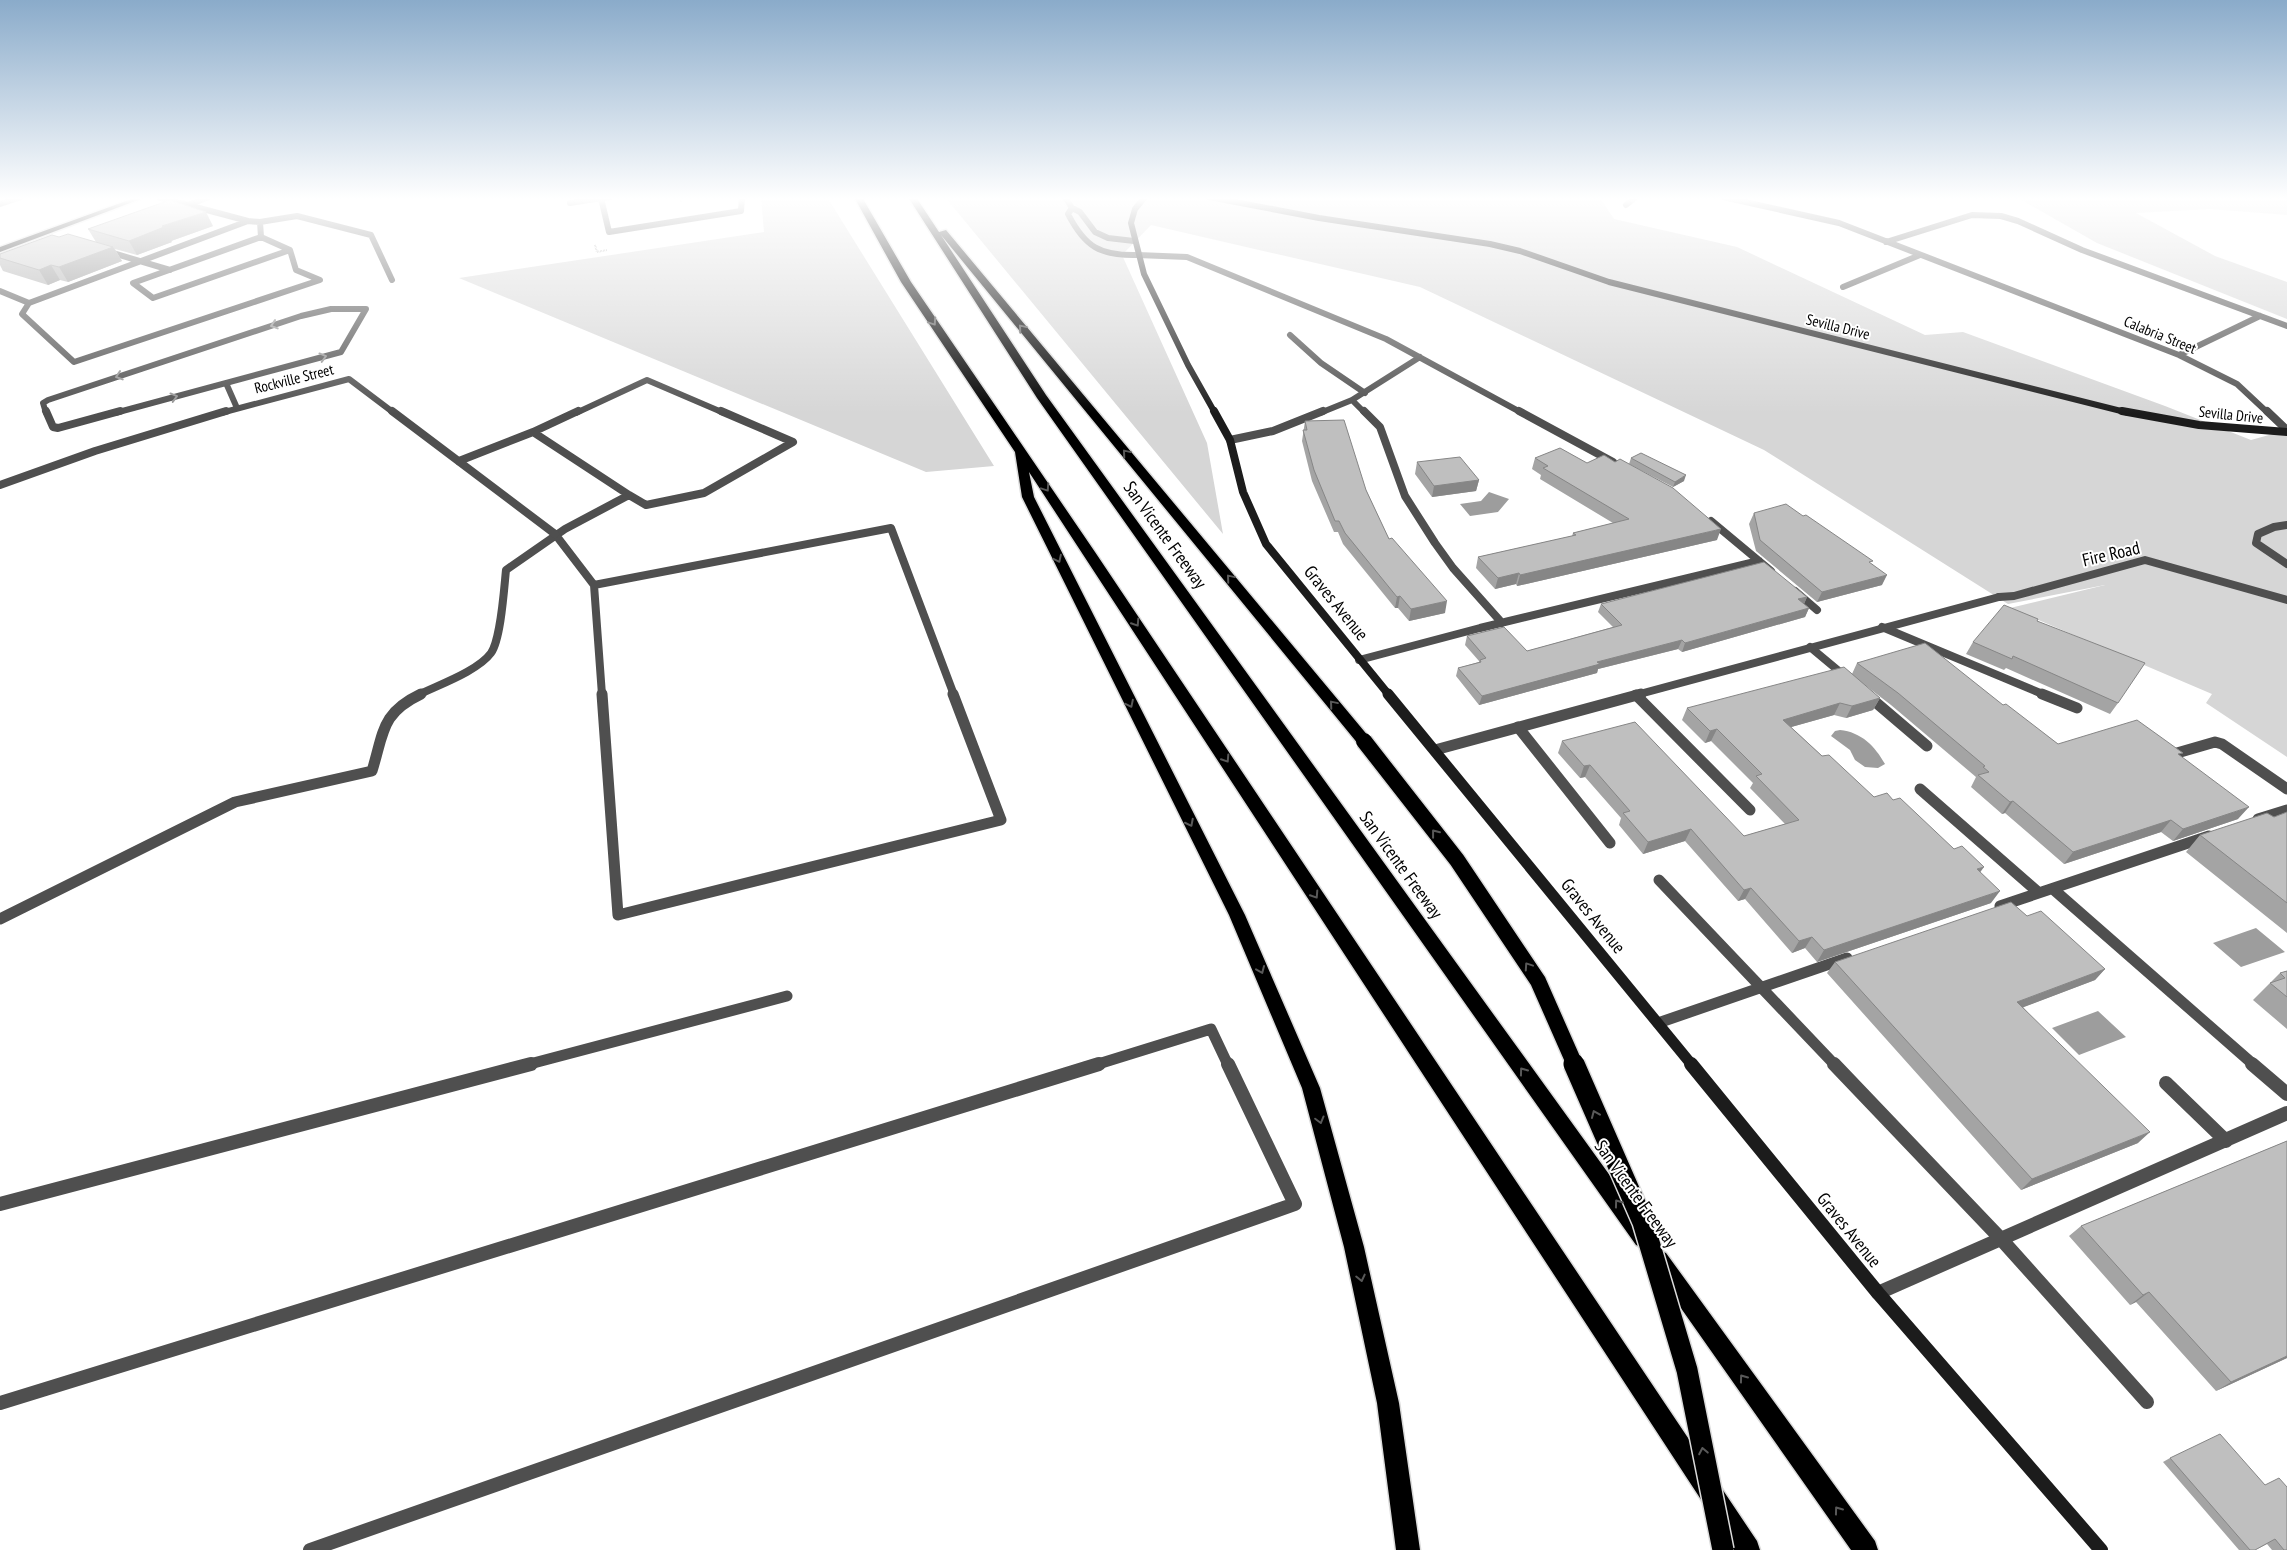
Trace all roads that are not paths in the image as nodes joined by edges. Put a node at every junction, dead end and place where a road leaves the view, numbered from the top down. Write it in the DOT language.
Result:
graph roads {
  1 [pos="114,269"];
  2 [pos="234,269"];
  3 [pos="296,269"];
  4 [pos="387,269"];
  5 [pos="899,269"];
  6 [pos="960,269"];
  7 [pos="973,269"];
  8 [pos="1144,269"];
  9 [pos="1213,269"];
  10 [pos="1573,269"];
  11 [pos="1884,269"];
  12 [pos="1957,269"];
  13 [pos="2134,269"];
  14 [pos="170,270"];
  15 [pos="392,280"];
  16 [pos="1843,286"];
  17 [pos="0,291"];
  18 [pos="29,303"];
  19 [pos="2260,316"];
  20 [pos="2287,326"];
  21 [pos="1290,335"];
  22 [pos="2179,355"];
  23 [pos="1420,357"];
  24 [pos="226,383"];
  25 [pos="1365,393"];
  26 [pos="1352,400"];
  27 [pos="237,408"];
  28 [pos="2287,431"];
  29 [pos="533,432"];
  30 [pos="1230,440"];
  31 [pos="1019,448"];
  32 [pos="459,461"];
  33 [pos="1624,468"];
  34 [pos="0,485"];
  35 [pos="629,495"];
  36 [pos="1708,518"];
  37 [pos="2287,525"];
  38 [pos="555,534"];
  39 [pos="1759,561"];
  40 [pos="2287,564"];
  41 [pos="1781,580"];
  42 [pos="594,585"];
  43 [pos="1788,586"];
  44 [pos="2287,600"];
  45 [pos="1817,610"];
  46 [pos="1502,623"];
  47 [pos="1882,627"];
  48 [pos="1810,647"];
  49 [pos="1359,660"];
  50 [pos="1636,695"];
  51 [pos="2077,708"];
  52 [pos="1518,727"];
  53 [pos="1927,746"];
  54 [pos="1435,750"];
  55 [pos="2170,755"];
  56 [pos="1920,789"];
  57 [pos="2287,789"];
  58 [pos="1750,810"];
  59 [pos="2287,810"];
  60 [pos="2250,822"];
  61 [pos="2221,832"];
  62 [pos="1610,843"];
  63 [pos="1659,880"];
  64 [pos="2053,889"];
  65 [pos="2039,894"];
  66 [pos="1993,909"];
  67 [pos="0,919"];
  68 [pos="1855,956"];
  69 [pos="1763,987"];
  70 [pos="787,996"];
  71 [pos="1658,1023"];
  72 [pos="2166,1083"];
  73 [pos="2287,1094"];
  74 [pos="2287,1114"];
  75 [pos="2226,1141"];
  76 [pos="0,1204"];
  77 [pos="2001,1239"];
  78 [pos="1878,1293"];
  79 [pos="0,1402"];
  80 [pos="2147,1402"];
  81 [pos="310,1550"];
  82 [pos="1408,1550"];
  83 [pos="1723,1550"];
  84 [pos="1748,1550"];
  85 [pos="1866,1550"];
  86 [pos="2101,1550"];
  1 -- 18 [label="street"];
  2 -- 14 [label="street"];
  3 -- 18 [label="street"];
  4 -- 15 [label="street"];
  5 -- 31 [label="highway, one-way"];
  85 -- 6 [label="highway, San Vicente Freeway, one-way"];
  83 -- 7 [label="highway, one-way, bridge"];
  8 -- 30 [label="street, Graves Avenue"];
  9 -- 23 [label="street"];
  10 -- 28 [label="street, Sevilla Drive"];
  11 -- 16 [label="street"];
  12 -- 22 [label="street, Calabria Street"];
  13 -- 19 [label="street"];
  17 -- 18 [label="street"];
  19 -- 20 [label="street"];
  19 -- 22 [label="street"];
  21 -- 25 [label="street"];
  22 -- 28 [label="street, Calabria Street"];
  23 -- 25 [label="street"];
  23 -- 33 [label="street"];
  24 -- 24 [label="street, one-way"];
  24 -- 27 [label="street"];
  25 -- 26 [label="street"];
  26 -- 30 [label="street"];
  26 -- 46 [label="street"];
  27 -- 32 [label="street, Rockville Street"];
  27 -- 34 [label="street, Rockville Street"];
  29 -- 32 [label="street"];
  29 -- 35 [label="street"];
  29 -- 35 [label="street"];
  30 -- 49 [label="street, Graves Avenue"];
  31 -- 82 [label="highway, one-way"];
  31 -- 84 [label="highway, one-way"];
  32 -- 38 [label="street, Rockville Street"];
  35 -- 38 [label="street"];
  36 -- 39 [label="street"];
  37 -- 40 [label="street"];
  38 -- 42 [label="street, Rockville Street"];
  38 -- 67 [label="street"];
  39 -- 41 [label="street"];
  39 -- 46 [label="street"];
  42 -- 42 [label="street"];
  43 -- 45 [label="street"];
  44 -- 47 [label="street, Fire Road"];
  46 -- 49 [label="street"];
  47 -- 48 [label="street, Fire Road"];
  47 -- 51 [label="street"];
  48 -- 50 [label="street, Fire Road"];
  48 -- 53 [label="street"];
  49 -- 54 [label="street, Graves Avenue"];
  50 -- 52 [label="street, Fire Road"];
  50 -- 58 [label="street"];
  52 -- 54 [label="street, Fire Road"];
  52 -- 62 [label="street"];
  54 -- 71 [label="street, Graves Avenue"];
  55 -- 57 [label="street"];
  56 -- 65 [label="street"];
  59 -- 60 [label="street"];
  61 -- 64 [label="street"];
  63 -- 69 [label="street"];
  64 -- 65 [label="street"];
  64 -- 73 [label="street"];
  65 -- 66 [label="street"];
  68 -- 69 [label="street"];
  69 -- 71 [label="street"];
  69 -- 77 [label="street"];
  70 -- 76 [label="street"];
  71 -- 78 [label="street, Graves Avenue"];
  72 -- 75 [label="street"];
  74 -- 75 [label="street"];
  75 -- 77 [label="street"];
  77 -- 78 [label="street"];
  77 -- 80 [label="street"];
  78 -- 86 [label="street, Graves Avenue"];
  79 -- 81 [label="street"];
}
